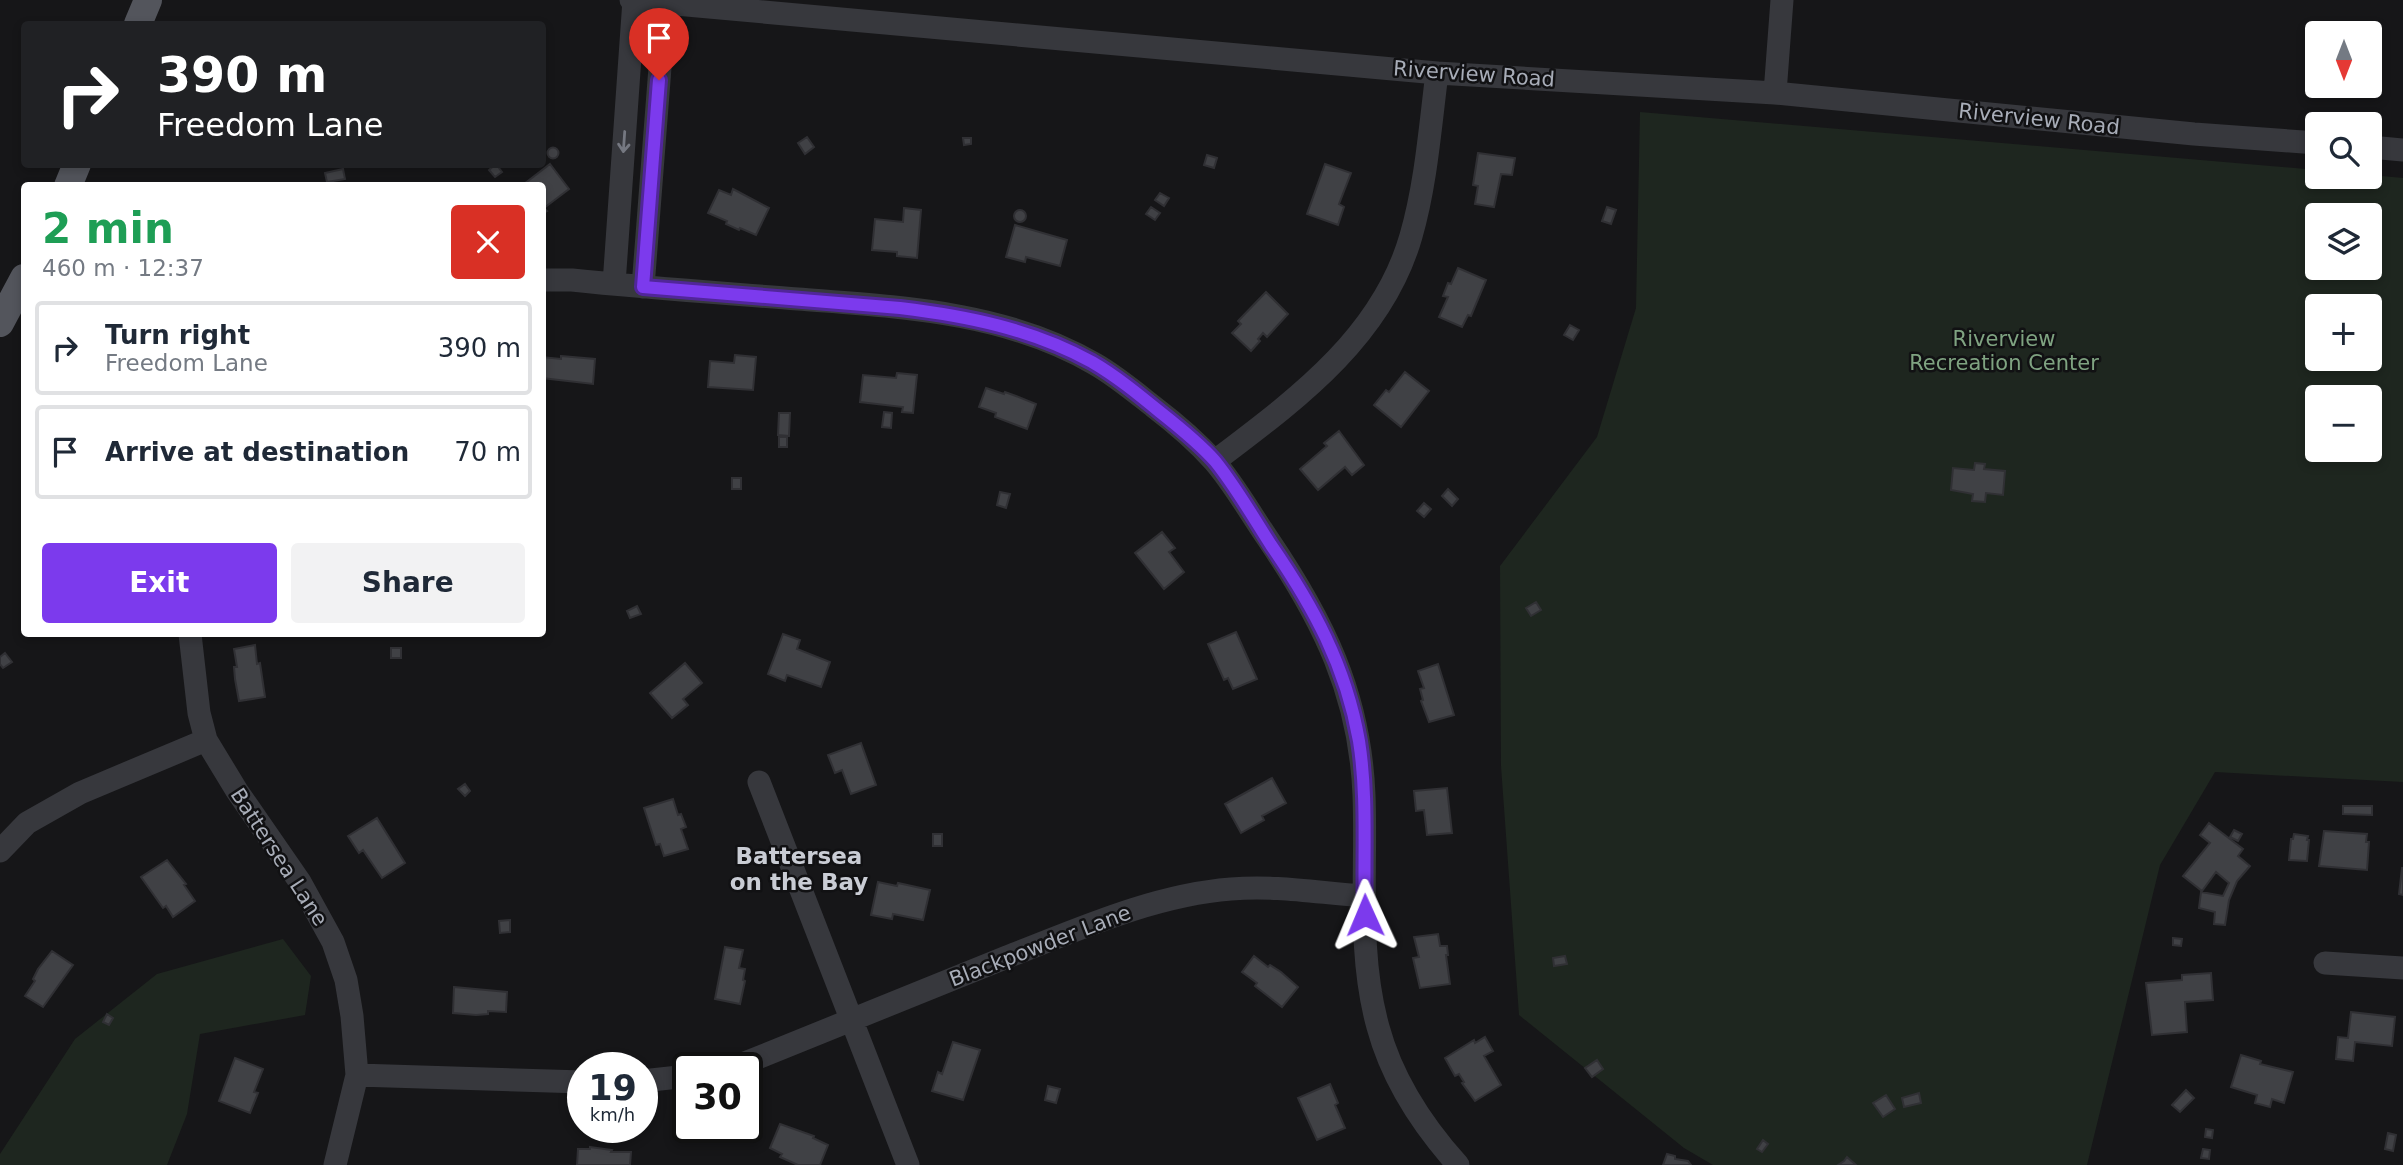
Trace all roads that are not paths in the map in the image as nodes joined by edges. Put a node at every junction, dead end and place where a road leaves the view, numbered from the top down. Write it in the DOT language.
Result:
graph roads {
  1 [pos="148,0"];
  2 [pos="632,0"];
  3 [pos="1782,0"];
  4 [pos="665,3"];
  5 [pos="139,21"];
  6 [pos="1437,73"];
  7 [pos="1776,93"];
  8 [pos="2305,142"];
  9 [pos="2382,148"];
  10 [pos="2403,150"];
  11 [pos="546,280"];
  12 [pos="21,284"];
  13 [pos="614,284"];
  14 [pos="643,287"];
  15 [pos="0,323"];
  16 [pos="1215,461"];
  17 [pos="190,637"];
  18 [pos="206,740"];
  19 [pos="759,782"];
  20 [pos="0,851"];
  21 [pos="1364,896"];
  22 [pos="2325,962"];
  23 [pos="2403,968"];
  24 [pos="851,1020"];
  25 [pos="763,1056"];
  26 [pos="357,1075"];
  27 [pos="567,1082"];
  28 [pos="335,1165"];
  29 [pos="908,1165"];
  30 [pos="1458,1165"];
  1 -- 5 [label="main road"];
  2 -- 4 [label="street, Riverview Road"];
  2 -- 13 [label="street, one-way"];
  3 -- 7 [label="street"];
  4 -- 6 [label="street, Riverview Road"];
  4 -- 14 [label="street"];
  6 -- 7 [label="street, Riverview Road"];
  6 -- 16 [label="street"];
  7 -- 8 [label="street, Riverview Road"];
  9 -- 10 [label="street"];
  11 -- 13 [label="street"];
  12 -- 15 [label="main road"];
  13 -- 14 [label="street"];
  14 -- 16 [label="street"];
  16 -- 21 [label="street"];
  17 -- 18 [label="street, Battersea Lane"];
  18 -- 20 [label="street"];
  18 -- 26 [label="street, Battersea Lane"];
  19 -- 24 [label="street"];
  21 -- 24 [label="street, Blackpowder Lane"];
  21 -- 30 [label="street"];
  22 -- 23 [label="street"];
  24 -- 25 [label="street, Blackpowder Lane"];
  24 -- 29 [label="street"];
  26 -- 27 [label="street"];
  26 -- 28 [label="street, Battersea Lane"];
}
